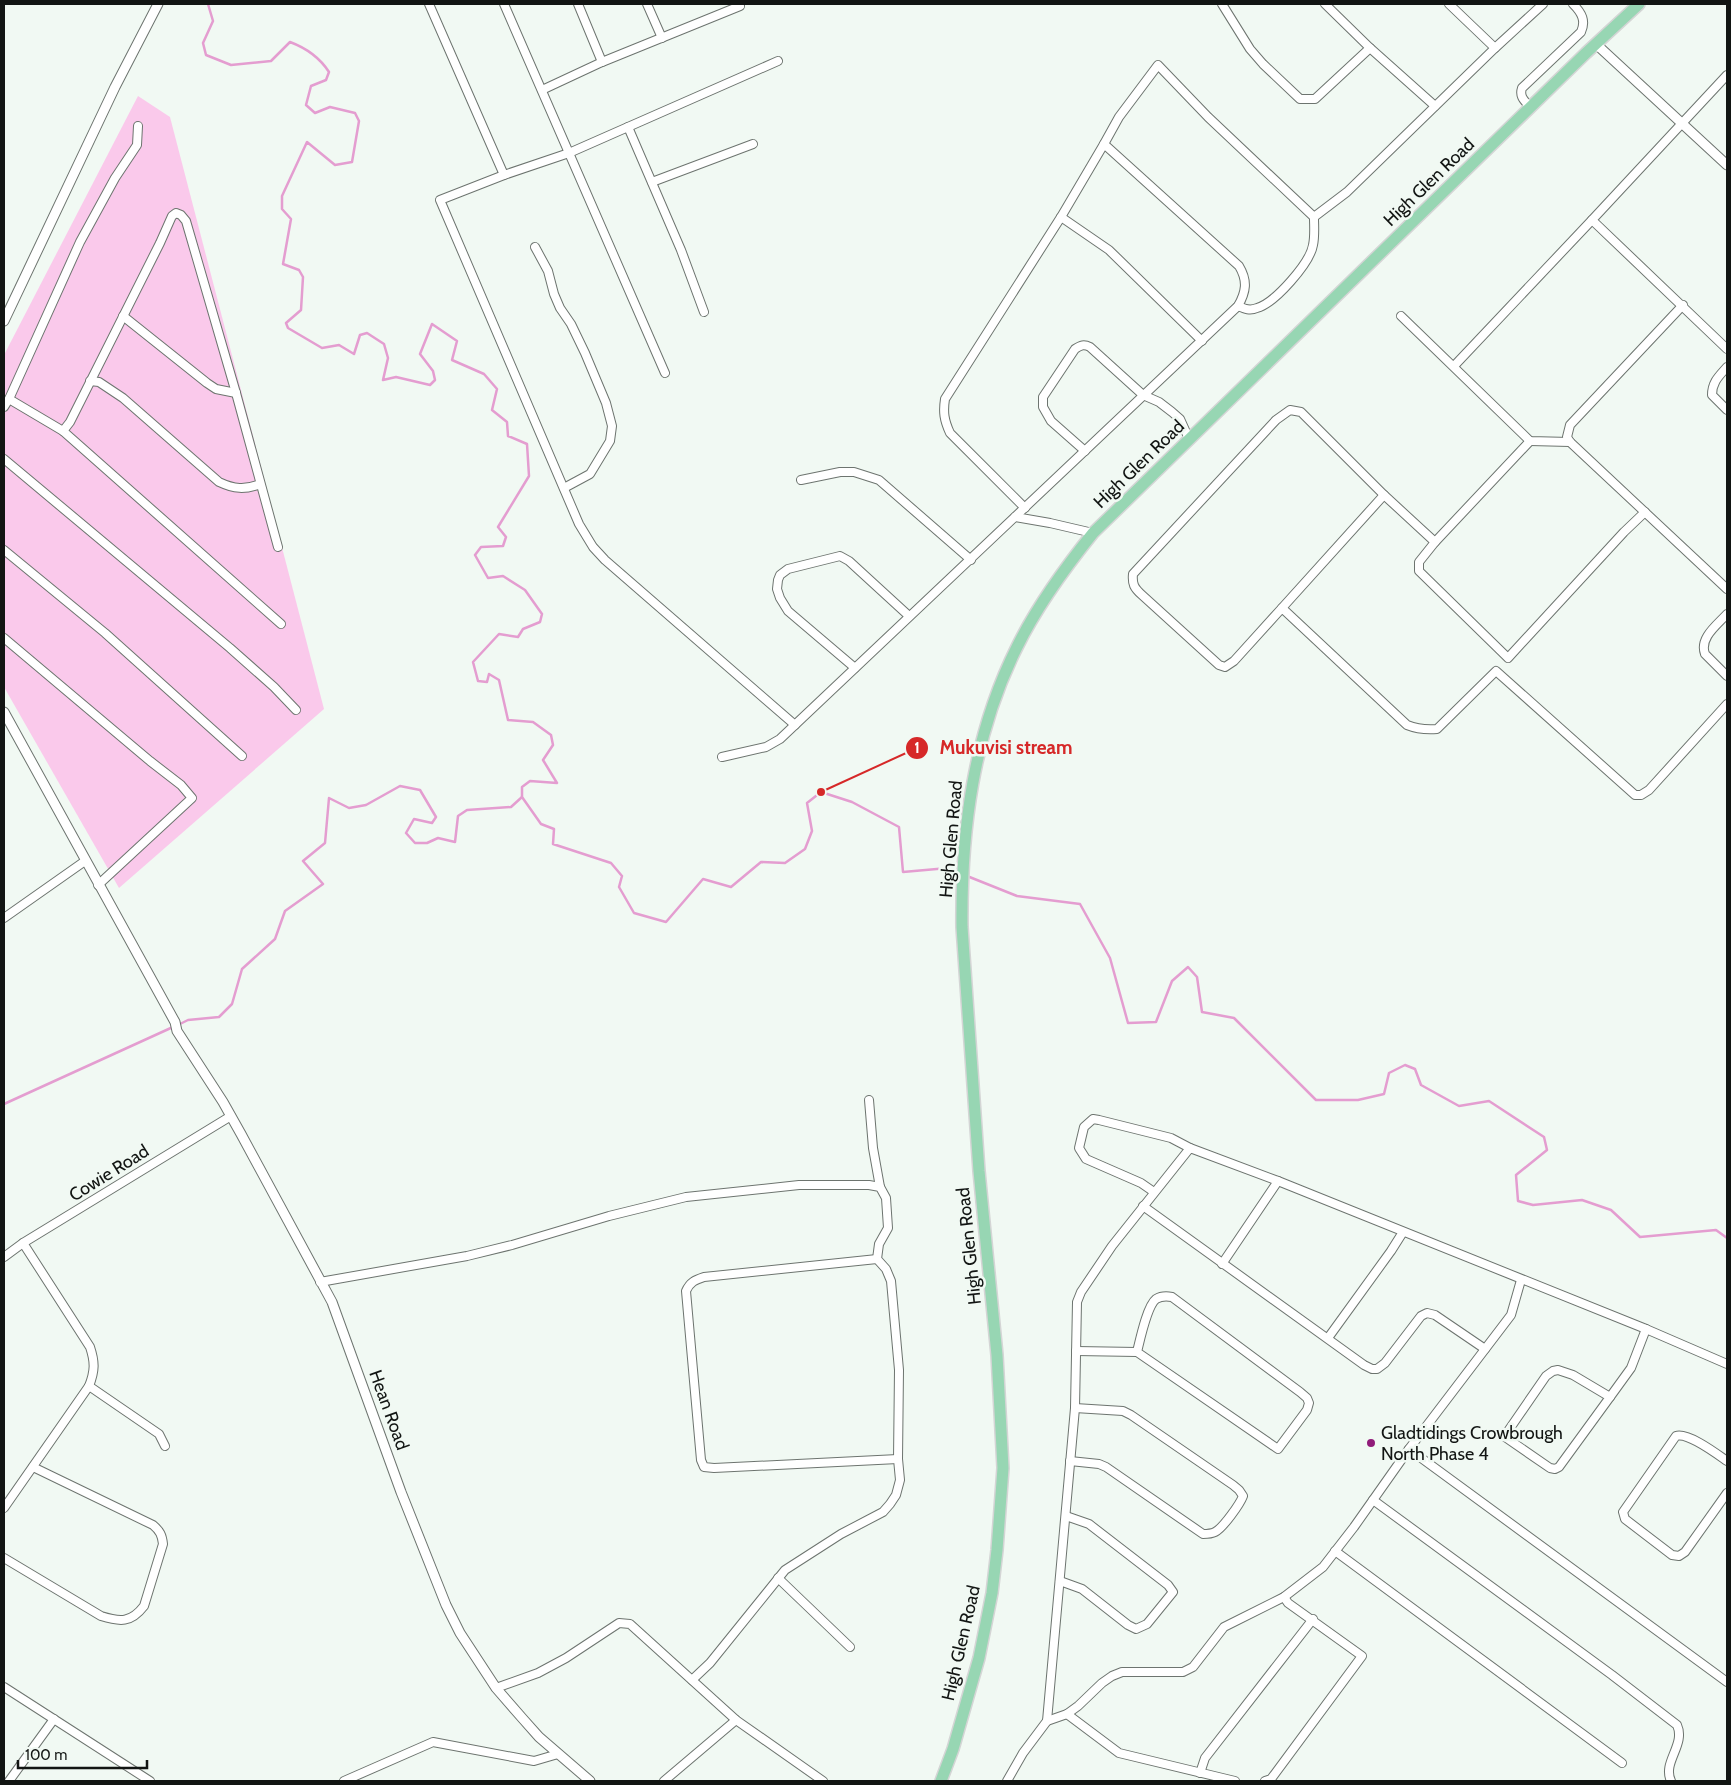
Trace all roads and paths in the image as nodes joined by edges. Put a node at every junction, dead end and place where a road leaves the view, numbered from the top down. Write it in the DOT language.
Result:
graph roads {
  1 [pos="158,4"];
  2 [pos="429,4"];
  3 [pos="504,4"];
  4 [pos="578,4"];
  5 [pos="648,4"];
  6 [pos="1222,4"];
  7 [pos="1325,4"];
  8 [pos="1449,4"];
  9 [pos="1543,4"];
  10 [pos="1573,4"];
  11 [pos="1639,4"];
  12 [pos="740,6"];
  13 [pos="662,38"];
  14 [pos="1596,44"];
  15 [pos="1370,48"];
  16 [pos="1495,48"];
  17 [pos="778,61"];
  18 [pos="602,62"];
  19 [pos="1727,75"];
  20 [pos="542,90"];
  21 [pos="1435,106"];
  22 [pos="1530,108"];
  23 [pos="1683,123"];
  24 [pos="138,126"];
  25 [pos="628,127"];
  26 [pos="752,144"];
  27 [pos="1104,144"];
  28 [pos="569,153"];
  29 [pos="1727,165"];
  30 [pos="504,175"];
  31 [pos="652,182"];
  32 [pos="1061,216"];
  33 [pos="1314,217"];
  34 [pos="1592,220"];
  35 [pos="535,246"];
  36 [pos="1683,305"];
  37 [pos="1238,306"];
  38 [pos="704,312"];
  39 [pos="123,316"];
  40 [pos="1401,316"];
  41 [pos="4,321"];
  42 [pos="1202,341"];
  43 [pos="1727,349"];
  44 [pos="1454,366"];
  45 [pos="1727,367"];
  46 [pos="666,373"];
  47 [pos="90,382"];
  48 [pos="236,393"];
  49 [pos="1143,395"];
  50 [pos="9,399"];
  51 [pos="4,407"];
  52 [pos="1727,410"];
  53 [pos="63,431"];
  54 [pos="1189,439"];
  55 [pos="1530,441"];
  56 [pos="1570,442"];
  57 [pos="1085,451"];
  58 [pos="4,459"];
  59 [pos="801,480"];
  60 [pos="260,484"];
  61 [pos="564,488"];
  62 [pos="1384,495"];
  63 [pos="1025,508"];
  64 [pos="1645,512"];
  65 [pos="1015,517"];
  66 [pos="1093,533"];
  67 [pos="1435,542"];
  68 [pos="278,548"];
  69 [pos="4,550"];
  70 [pos="971,560"];
  71 [pos="1727,589"];
  72 [pos="1282,608"];
  73 [pos="1727,614"];
  74 [pos="909,616"];
  75 [pos="281,624"];
  76 [pos="4,638"];
  77 [pos="1508,658"];
  78 [pos="855,668"];
  79 [pos="1496,671"];
  80 [pos="1727,676"];
  81 [pos="1727,704"];
  82 [pos="296,710"];
  83 [pos="4,712"];
  84 [pos="795,725"];
  85 [pos="242,756"];
  86 [pos="722,757"];
  87 [pos="85,861"];
  88 [pos="98,885"];
  89 [pos="4,918"];
  90 [pos="870,1100"];
  91 [pos="231,1116"];
  92 [pos="1190,1148"];
  93 [pos="1278,1181"];
  94 [pos="880,1187"];
  95 [pos="1154,1192"];
  96 [pos="1143,1206"];
  97 [pos="1403,1232"];
  98 [pos="23,1243"];
  99 [pos="4,1257"];
  100 [pos="877,1259"];
  101 [pos="1222,1264"];
  102 [pos="1521,1280"];
  103 [pos="320,1282"];
  104 [pos="1646,1329"];
  105 [pos="1328,1338"];
  106 [pos="1485,1348"];
  107 [pos="1076,1351"];
  108 [pos="1137,1352"];
  109 [pos="1727,1364"];
  110 [pos="89,1386"];
  111 [pos="1610,1397"];
  112 [pos="1075,1408"];
  113 [pos="164,1446"];
  114 [pos="1408,1450"];
  115 [pos="898,1459"];
  116 [pos="1070,1461"];
  117 [pos="1727,1461"];
  118 [pos="33,1467"];
  119 [pos="1727,1492"];
  120 [pos="1372,1500"];
  121 [pos="4,1508"];
  122 [pos="1066,1516"];
  123 [pos="1335,1551"];
  124 [pos="4,1558"];
  125 [pos="778,1578"];
  126 [pos="1060,1581"];
  127 [pos="1284,1597"];
  128 [pos="1313,1619"];
  129 [pos="850,1647"];
  130 [pos="692,1680"];
  131 [pos="1727,1682"];
  132 [pos="4,1687"];
  133 [pos="496,1688"];
  134 [pos="1067,1714"];
  135 [pos="54,1719"];
  136 [pos="736,1720"];
  137 [pos="1047,1722"];
  138 [pos="558,1754"];
  139 [pos="1622,1763"];
  140 [pos="1200,1773"];
  141 [pos="9,1781"];
  142 [pos="150,1781"];
  143 [pos="344,1781"];
  144 [pos="590,1781"];
  145 [pos="664,1781"];
  146 [pos="823,1781"];
  147 [pos="941,1781"];
  148 [pos="1007,1781"];
  149 [pos="1235,1781"];
  150 [pos="1265,1781"];
  151 [pos="1671,1781"];
  1 -- 41 [label="street"];
  2 -- 30 [label="street"];
  3 -- 20 [label="street"];
  4 -- 18 [label="street"];
  5 -- 13 [label="street"];
  6 -- 15 [label="street"];
  7 -- 15 [label="street"];
  8 -- 16 [label="street"];
  9 -- 16 [label="street"];
  10 -- 22 [label="street"];
  11 -- 14 [label="main road, High Glen Road"];
  12 -- 13 [label="street"];
  13 -- 18 [label="street"];
  14 -- 22 [label="main road, High Glen Road"];
  14 -- 23 [label="street"];
  15 -- 21 [label="street"];
  16 -- 21 [label="street"];
  17 -- 25 [label="street"];
  18 -- 20 [label="street"];
  19 -- 23 [label="street"];
  20 -- 28 [label="street"];
  21 -- 33 [label="street"];
  22 -- 54 [label="main road, High Glen Road"];
  23 -- 29 [label="street"];
  23 -- 34 [label="street"];
  24 -- 50 [label="street"];
  25 -- 28 [label="street"];
  25 -- 31 [label="street"];
  26 -- 31 [label="street"];
  27 -- 32 [label="street"];
  27 -- 33 [label="street"];
  27 -- 37 [label="street"];
  28 -- 30 [label="street"];
  28 -- 46 [label="street"];
  30 -- 61 [label="street"];
  31 -- 38 [label="street"];
  32 -- 42 [label="street"];
  32 -- 63 [label="street"];
  33 -- 37 [label="street"];
  34 -- 36 [label="street"];
  34 -- 44 [label="street"];
  35 -- 61 [label="street"];
  36 -- 43 [label="street"];
  36 -- 56 [label="street"];
  37 -- 42 [label="street"];
  39 -- 47 [label="street"];
  39 -- 48 [label="street"];
  39 -- 48 [label="street"];
  40 -- 44 [label="street"];
  42 -- 49 [label="street"];
  44 -- 55 [label="street"];
  45 -- 52 [label="street"];
  47 -- 53 [label="street"];
  47 -- 60 [label="street"];
  48 -- 60 [label="street"];
  49 -- 54 [label="street"];
  49 -- 57 [label="street"];
  49 -- 57 [label="street"];
  50 -- 51 [label="street"];
  50 -- 53 [label="street"];
  53 -- 75 [label="street"];
  54 -- 66 [label="main road, High Glen Road"];
  55 -- 56 [label="street"];
  55 -- 67 [label="street"];
  56 -- 64 [label="street"];
  57 -- 63 [label="street"];
  58 -- 82 [label="street"];
  59 -- 70 [label="street"];
  60 -- 68 [label="street"];
  61 -- 84 [label="street"];
  62 -- 67 [label="street"];
  62 -- 72 [label="street"];
  62 -- 72 [label="street"];
  63 -- 65 [label="street"];
  64 -- 71 [label="street"];
  64 -- 77 [label="street"];
  65 -- 66 [label="street"];
  65 -- 70 [label="street"];
  66 -- 147 [label="main road, High Glen Road"];
  67 -- 77 [label="street"];
  69 -- 85 [label="street"];
  70 -- 74 [label="street"];
  72 -- 79 [label="street"];
  73 -- 80 [label="street"];
  74 -- 78 [label="street"];
  74 -- 78 [label="street"];
  76 -- 88 [label="street"];
  77 -- 79 [label="street"];
  78 -- 84 [label="street"];
  79 -- 81 [label="street"];
  83 -- 87 [label="street, Hean Road"];
  84 -- 86 [label="street"];
  87 -- 88 [label="street, Hean Road"];
  87 -- 89 [label="street"];
  88 -- 91 [label="street, Hean Road"];
  90 -- 94 [label="street"];
  91 -- 98 [label="street, Cowie Road"];
  91 -- 103 [label="street, Hean Road"];
  92 -- 93 [label="street"];
  92 -- 95 [label="street"];
  92 -- 95 [label="street"];
  93 -- 97 [label="street"];
  93 -- 101 [label="street"];
  94 -- 100 [label="street"];
  94 -- 103 [label="street"];
  95 -- 96 [label="street"];
  96 -- 101 [label="street"];
  96 -- 107 [label="street"];
  97 -- 102 [label="street"];
  97 -- 105 [label="street"];
  98 -- 99 [label="street, Cowie Road"];
  98 -- 110 [label="street"];
  100 -- 115 [label="street"];
  100 -- 115 [label="street"];
  101 -- 105 [label="street"];
  102 -- 104 [label="street"];
  102 -- 106 [label="street"];
  103 -- 133 [label="street, Hean Road"];
  104 -- 109 [label="street"];
  104 -- 111 [label="street"];
  105 -- 106 [label="street"];
  106 -- 114 [label="street"];
  107 -- 108 [label="street"];
  107 -- 112 [label="street"];
  108 -- 108 [label="street"];
  110 -- 113 [label="street"];
  110 -- 118 [label="street"];
  111 -- 111 [label="street"];
  112 -- 116 [label="street"];
  112 -- 116 [label="street"];
  114 -- 120 [label="street"];
  114 -- 131 [label="street"];
  115 -- 125 [label="street"];
  116 -- 122 [label="street"];
  117 -- 119 [label="street"];
  118 -- 121 [label="street"];
  118 -- 124 [label="street"];
  120 -- 123 [label="street"];
  120 -- 151 [label="street"];
  122 -- 126 [label="street"];
  122 -- 126 [label="street"];
  123 -- 127 [label="street"];
  123 -- 139 [label="street"];
  125 -- 129 [label="street"];
  125 -- 130 [label="street"];
  126 -- 137 [label="street"];
  127 -- 128 [label="street"];
  127 -- 134 [label="street"];
  128 -- 140 [label="street"];
  128 -- 150 [label="street"];
  130 -- 133 [label="street"];
  130 -- 136 [label="street"];
  132 -- 135 [label="street"];
  133 -- 138 [label="street, Hean Road"];
  134 -- 137 [label="street"];
  134 -- 140 [label="street"];
  135 -- 141 [label="street"];
  135 -- 142 [label="street"];
  136 -- 145 [label="street"];
  136 -- 146 [label="street"];
  137 -- 148 [label="street"];
  138 -- 143 [label="street"];
  138 -- 144 [label="street, Hean Road"];
  140 -- 149 [label="street"];
}
